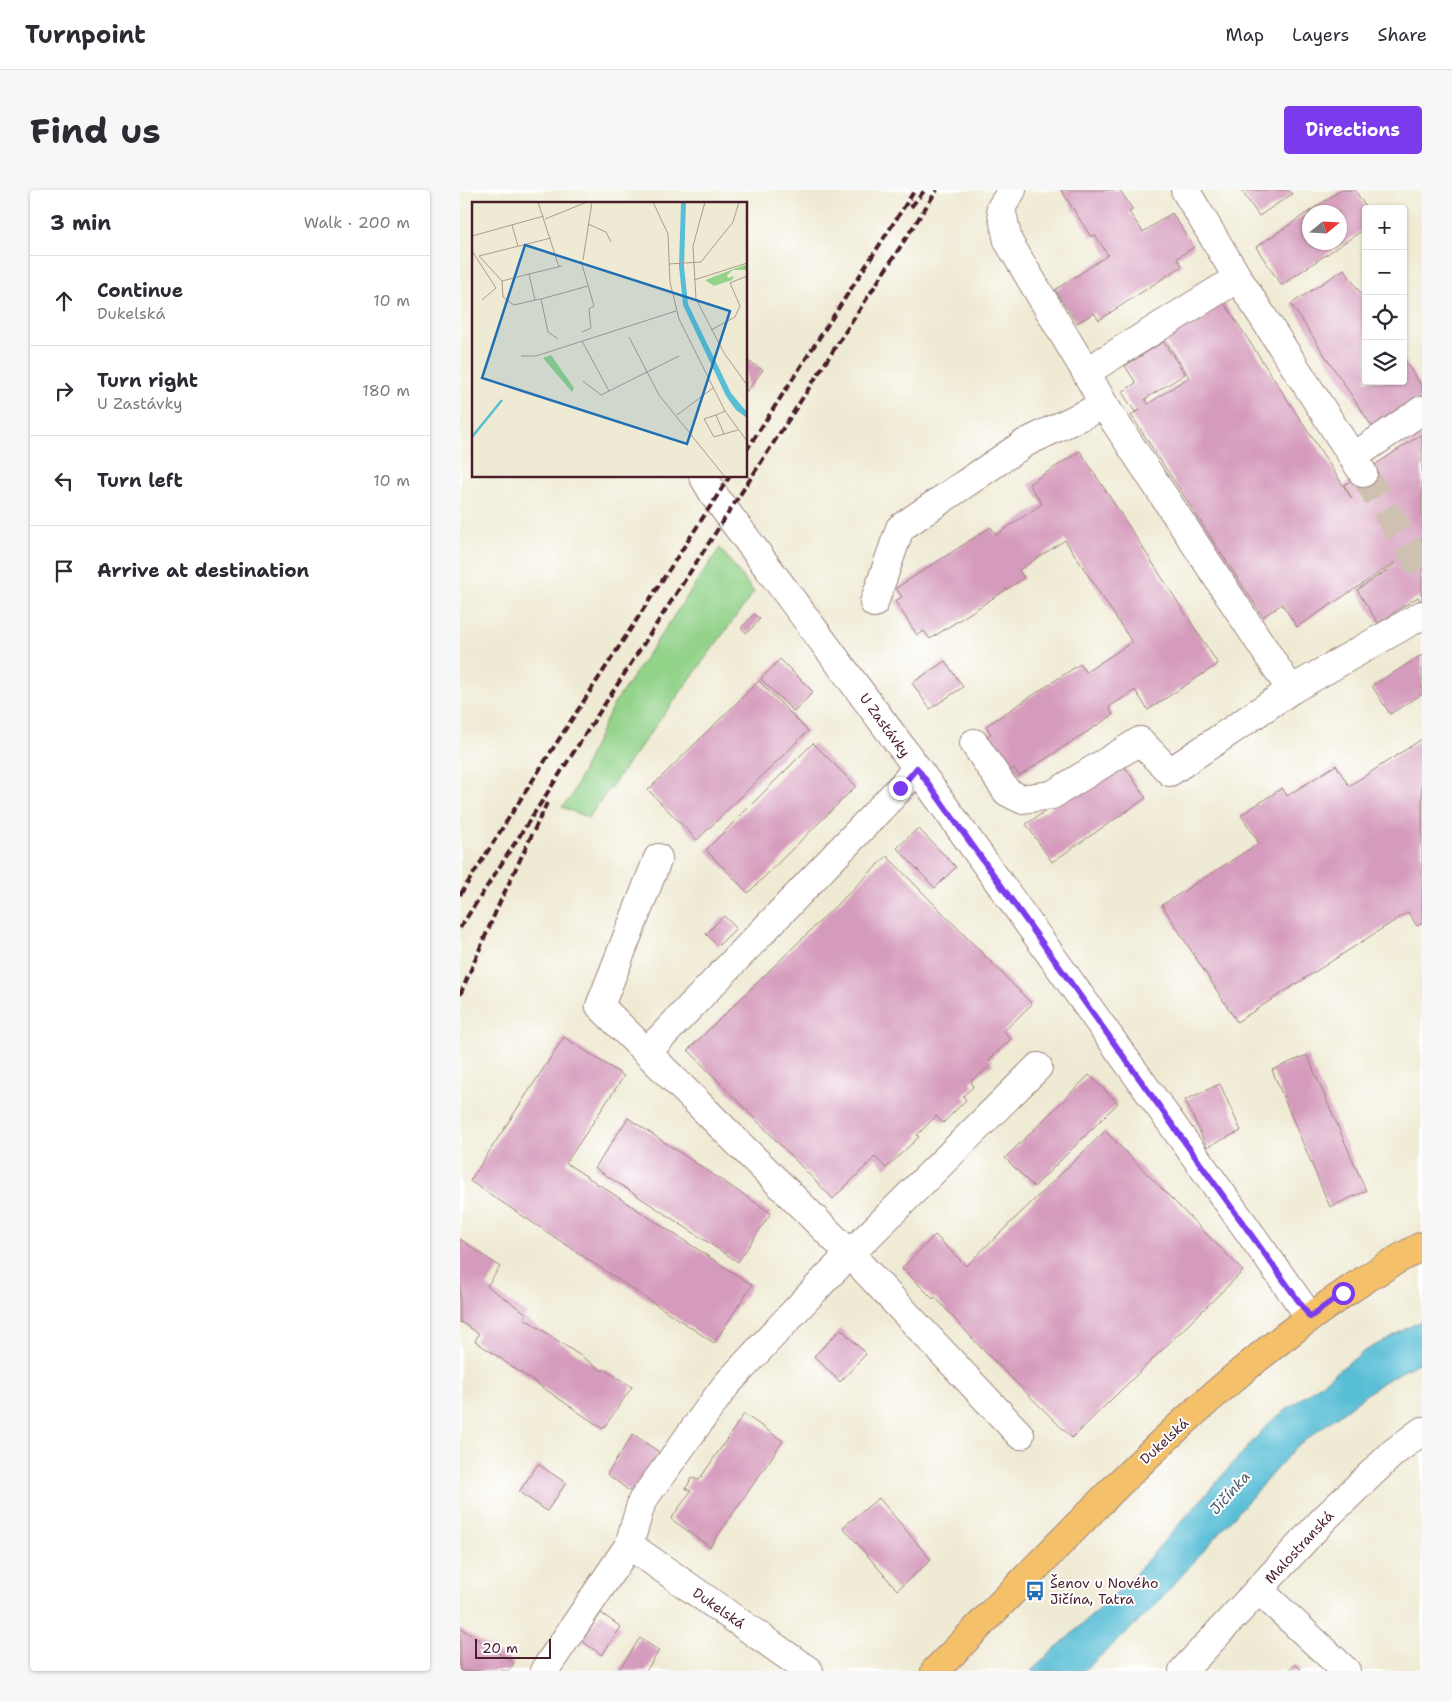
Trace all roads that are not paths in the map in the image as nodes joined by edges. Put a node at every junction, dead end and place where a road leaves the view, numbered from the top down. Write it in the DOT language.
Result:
graph roads {
  1 [pos="1012,190"];
  2 [pos="1185,190"];
  3 [pos="1238,278"];
  4 [pos="1086,372"];
  5 [pos="1104,405"];
  6 [pos="1422,410"];
  7 [pos="705,478"];
  8 [pos="874,602"];
  9 [pos="1422,615"];
  10 [pos="1291,690"];
  11 [pos="974,743"];
  12 [pos="917,768"];
  13 [pos="658,858"];
  14 [pos="647,1052"];
  15 [pos="1038,1067"];
  16 [pos="1422,1246"];
  17 [pos="850,1254"];
  18 [pos="1310,1317"];
  19 [pos="1422,1431"];
  20 [pos="1020,1435"];
  21 [pos="629,1545"];
  22 [pos="1259,1590"];
  23 [pos="544,1671"];
  24 [pos="808,1671"];
  25 [pos="935,1671"];
  26 [pos="1183,1671"];
  27 [pos="1346,1671"];
  1 -- 4 [label="street"];
  2 -- 3 [label="street"];
  3 -- 4 [label="street"];
  3 -- 6 [label="street"];
  4 -- 5 [label="street"];
  5 -- 8 [label="street"];
  5 -- 10 [label="street"];
  7 -- 12 [label="street, U Zastávky"];
  9 -- 10 [label="street"];
  10 -- 11 [label="street"];
  12 -- 14 [label="street"];
  12 -- 18 [label="street, U Zastávky"];
  13 -- 14 [label="street"];
  14 -- 17 [label="street"];
  15 -- 17 [label="street"];
  16 -- 18 [label="main road, Dukelská"];
  17 -- 20 [label="street"];
  17 -- 21 [label="street"];
  18 -- 25 [label="main road, Dukelská"];
  19 -- 22 [label="street, Malostranská"];
  21 -- 23 [label="street"];
  21 -- 24 [label="street, Dukelská"];
  22 -- 26 [label="street, Malostranská"];
  22 -- 27 [label="street"];
}
